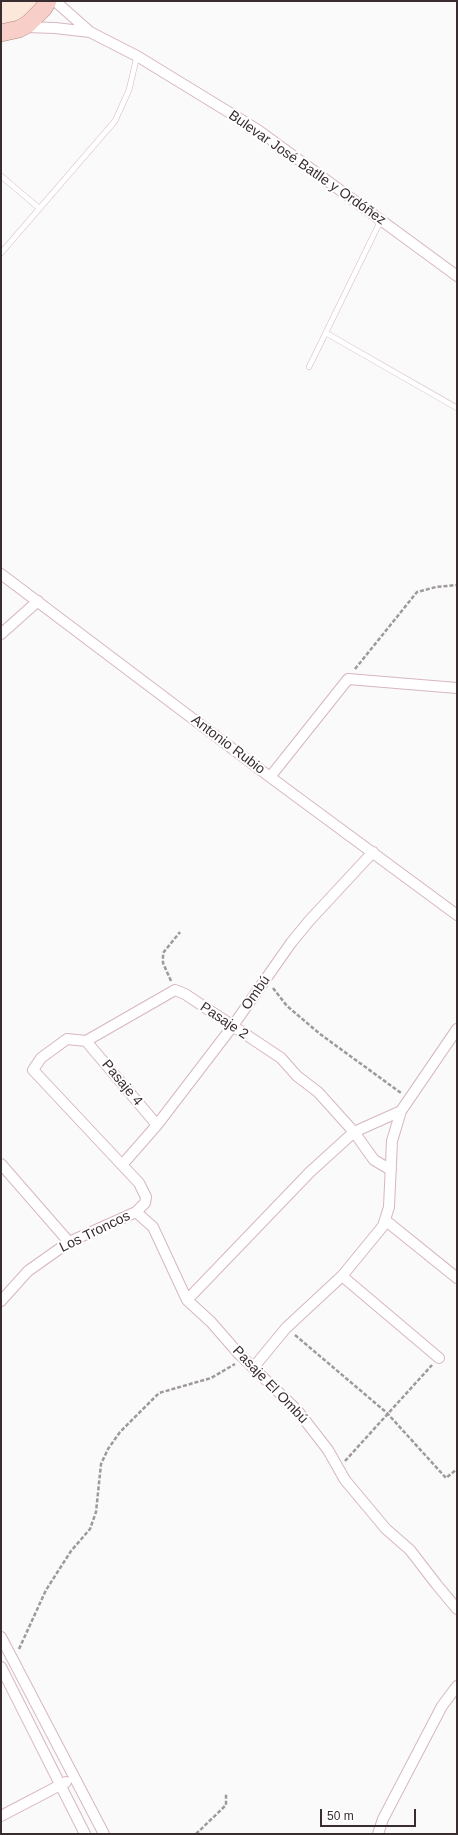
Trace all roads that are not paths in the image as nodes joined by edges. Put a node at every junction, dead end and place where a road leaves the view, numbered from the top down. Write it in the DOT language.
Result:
graph roads {
  1 [pos="48,1"];
  2 [pos="55,1"];
  3 [pos="19,29"];
  4 [pos="90,32"];
  5 [pos="1,33"];
  6 [pos="137,56"];
  7 [pos="1,176"];
  8 [pos="40,208"];
  9 [pos="382,220"];
  10 [pos="1,253"];
  11 [pos="457,276"];
  12 [pos="326,332"];
  13 [pos="309,367"];
  14 [pos="457,408"];
  15 [pos="1,574"];
  16 [pos="38,601"];
  17 [pos="1,634"];
  18 [pos="457,688"];
  19 [pos="270,777"];
  20 [pos="373,852"];
  21 [pos="457,915"];
  22 [pos="232,1027"];
  23 [pos="457,1029"];
  24 [pos="86,1041"];
  25 [pos="401,1111"];
  26 [pos="157,1125"];
  27 [pos="354,1132"];
  28 [pos="1,1164"];
  29 [pos="122,1165"];
  30 [pos="391,1170"];
  31 [pos="136,1212"];
  32 [pos="385,1220"];
  33 [pos="69,1242"];
  34 [pos="342,1276"];
  35 [pos="457,1278"];
  36 [pos="187,1300"];
  37 [pos="1,1301"];
  38 [pos="439,1358"];
  39 [pos="253,1368"];
  40 [pos="457,1609"];
  41 [pos="1,1637"];
  42 [pos="14,1663"];
  43 [pos="1,1669"];
  44 [pos="457,1686"];
  45 [pos="74,1778"];
  46 [pos="61,1784"];
  47 [pos="1,1816"];
  48 [pos="85,1834"];
  49 [pos="104,1834"];
  50 [pos="378,1834"];
  1 -- 3 [label="main road"];
  2 -- 4 [label="street, Bulevar José Batlle y Ordóñez"];
  3 -- 4 [label="street, Bulevar José Batlle y Ordóñez"];
  3 -- 5 [label="main road"];
  4 -- 6 [label="street, Bulevar José Batlle y Ordóñez"];
  6 -- 8 [label="lane"];
  6 -- 9 [label="street, Bulevar José Batlle y Ordóñez"];
  7 -- 8 [label="lane"];
  8 -- 10 [label="lane"];
  9 -- 11 [label="street, Bulevar José Batlle y Ordóñez"];
  9 -- 12 [label="lane"];
  12 -- 13 [label="lane"];
  12 -- 14 [label="lane"];
  15 -- 16 [label="street, Antonio Rubio"];
  16 -- 17 [label="street"];
  16 -- 19 [label="street, Antonio Rubio"];
  18 -- 19 [label="street"];
  19 -- 20 [label="street, Antonio Rubio"];
  20 -- 21 [label="street, Antonio Rubio"];
  20 -- 22 [label="street, Ombú"];
  22 -- 24 [label="street, Pasaje 2"];
  22 -- 26 [label="street, Ombú"];
  22 -- 27 [label="street, Pasaje 2"];
  23 -- 25 [label="street"];
  24 -- 26 [label="street, Pasaje 4"];
  24 -- 29 [label="street"];
  25 -- 27 [label="street"];
  25 -- 30 [label="street"];
  26 -- 29 [label="street, Ombú"];
  27 -- 30 [label="street, Pasaje 2"];
  27 -- 36 [label="street"];
  28 -- 33 [label="street"];
  29 -- 31 [label="street"];
  30 -- 32 [label="street"];
  31 -- 33 [label="street, Los Troncos"];
  31 -- 36 [label="street, Pasaje El Ombú"];
  32 -- 34 [label="street"];
  32 -- 35 [label="street"];
  33 -- 37 [label="street, Los Troncos"];
  34 -- 38 [label="street"];
  34 -- 39 [label="street"];
  36 -- 39 [label="street, Pasaje El Ombú"];
  39 -- 40 [label="street, Pasaje El Ombú"];
  41 -- 42 [label="street"];
  42 -- 43 [label="street"];
  42 -- 45 [label="street"];
  43 -- 46 [label="street"];
  44 -- 50 [label="street"];
  45 -- 46 [label="street"];
  45 -- 49 [label="street"];
  46 -- 47 [label="street"];
  46 -- 48 [label="street"];
}
